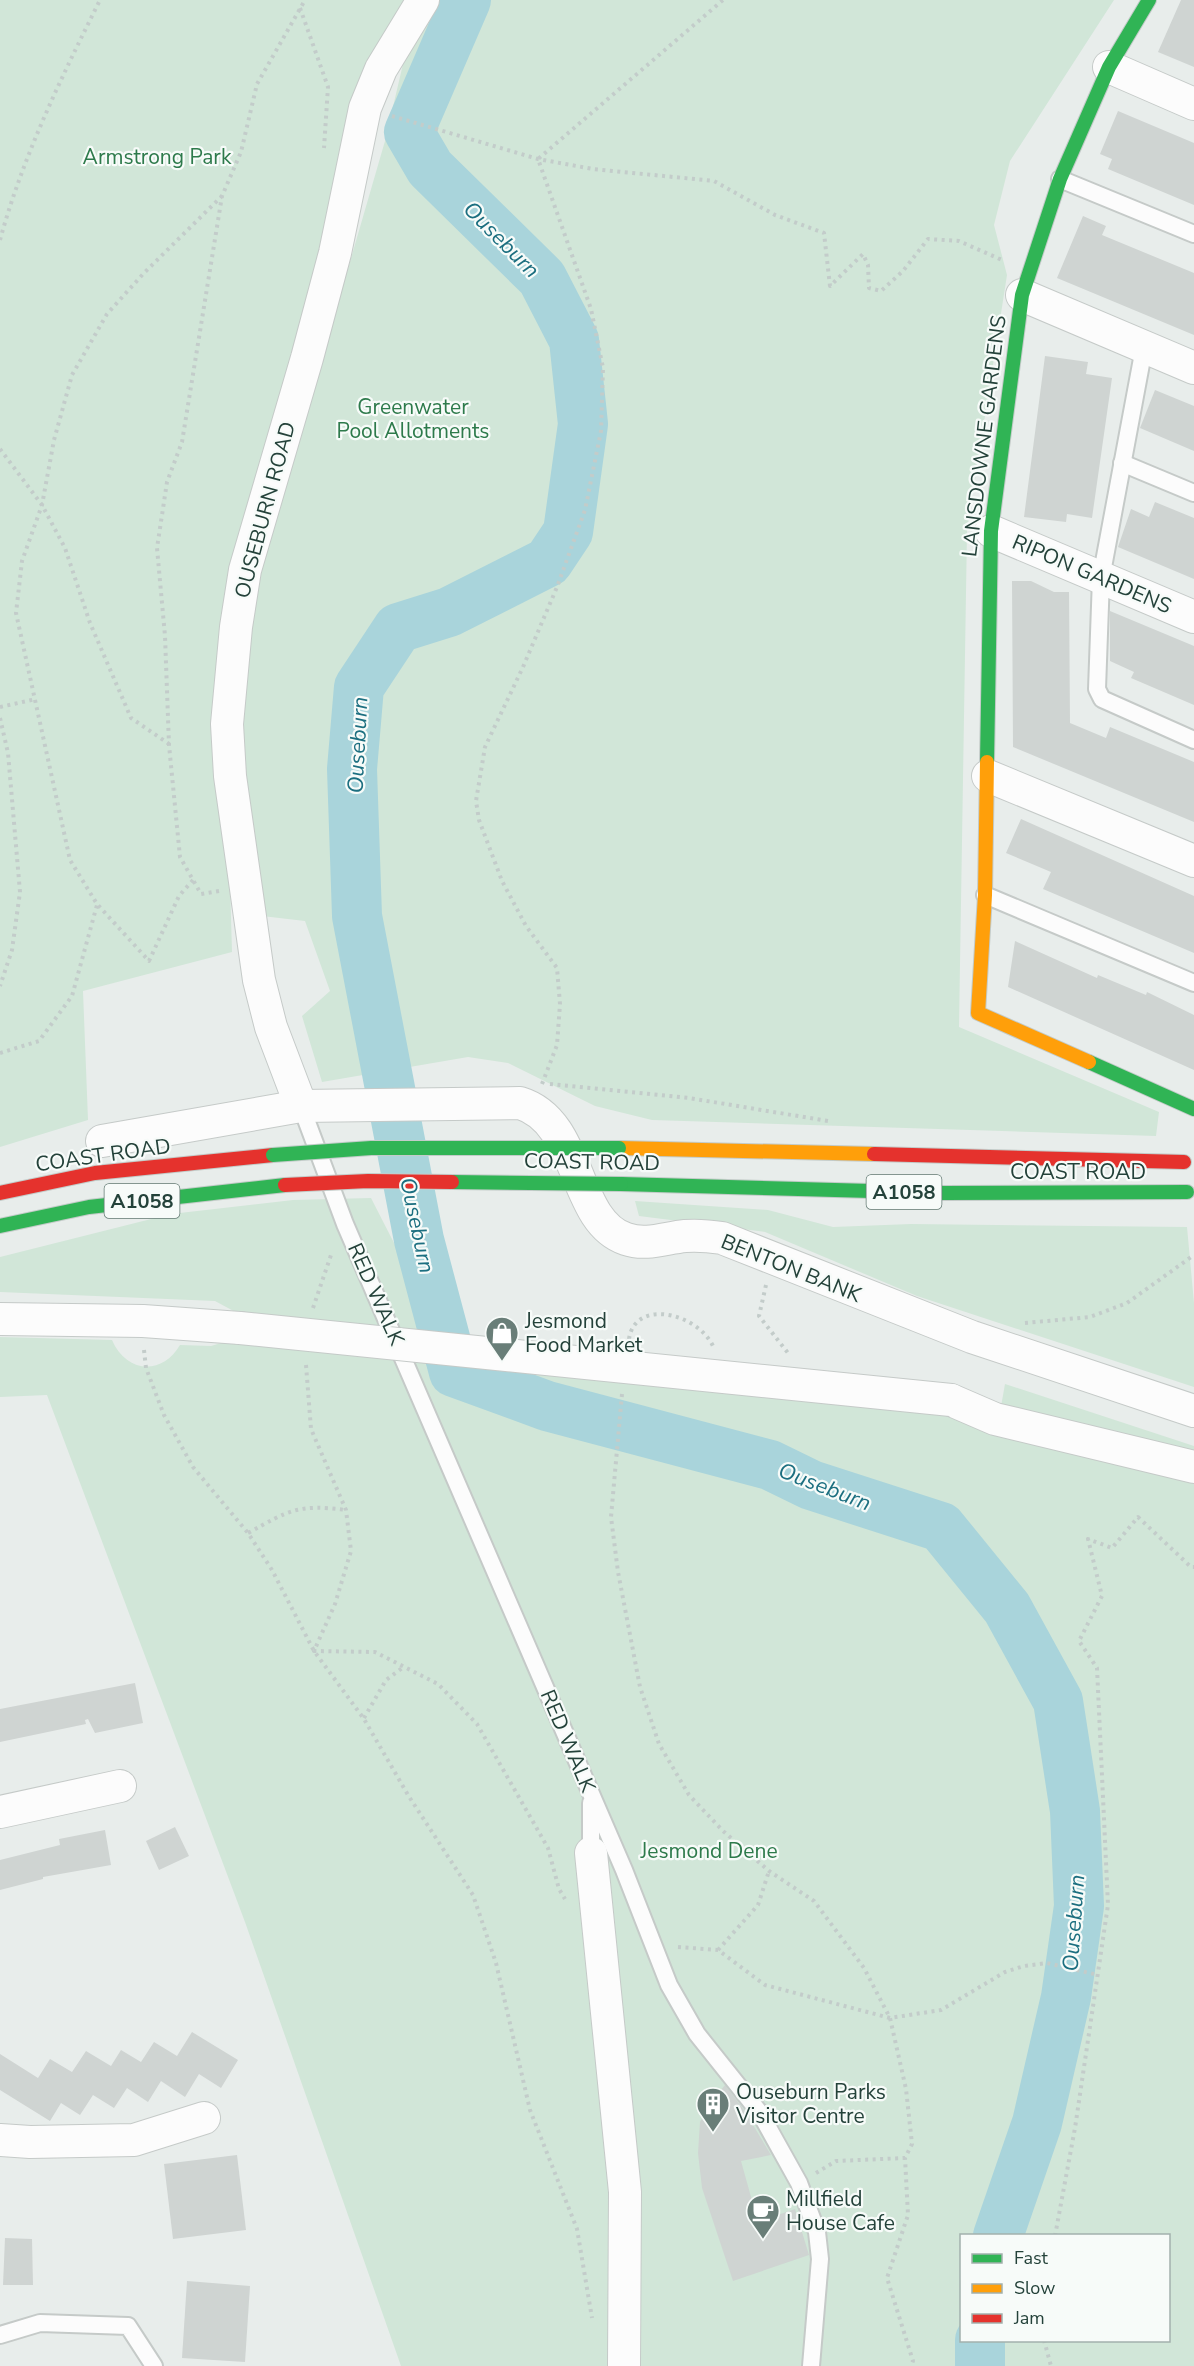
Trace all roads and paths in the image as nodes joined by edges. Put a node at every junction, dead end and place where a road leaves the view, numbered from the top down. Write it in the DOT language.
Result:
graph roads {
  1 [pos="100,0"];
  2 [pos="305,0"];
  3 [pos="423,0"];
  4 [pos="723,0"];
  5 [pos="1149,0"];
  6 [pos="300,7"];
  7 [pos="320,68"];
  8 [pos="1109,68"];
  9 [pos="1194,104"];
  10 [pos="386,114"];
  11 [pos="538,159"];
  12 [pos="1060,179"];
  13 [pos="222,196"];
  14 [pos="1194,234"];
  15 [pos="0,240"];
  16 [pos="1026,284"];
  17 [pos="1144,348"];
  18 [pos="1194,368"];
  19 [pos="0,449"];
  20 [pos="1122,463"];
  21 [pos="1194,493"];
  22 [pos="42,505"];
  23 [pos="991,531"];
  24 [pos="1101,578"];
  25 [pos="1194,617"];
  26 [pos="36,699"];
  27 [pos="0,707"];
  28 [pos="0,718"];
  29 [pos="1194,740"];
  30 [pos="169,745"];
  31 [pos="988,776"];
  32 [pos="1194,861"];
  33 [pos="193,880"];
  34 [pos="246,887"];
  35 [pos="985,896"];
  36 [pos="97,904"];
  37 [pos="1194,983"];
  38 [pos="0,986"];
  39 [pos="0,1053"];
  40 [pos="537,1094"];
  41 [pos="301,1106"];
  42 [pos="1194,1109"];
  43 [pos="832,1122"];
  44 [pos="102,1140"];
  45 [pos="1184,1162"];
  46 [pos="0,1192"];
  47 [pos="1187,1192"];
  48 [pos="345,1224"];
  49 [pos="0,1226"];
  50 [pos="1194,1255"];
  51 [pos="776,1259"];
  52 [pos="311,1315"];
  53 [pos="0,1319"];
  54 [pos="142,1321"];
  55 [pos="1032,1321"];
  56 [pos="628,1343"];
  57 [pos="717,1355"];
  58 [pos="306,1357"];
  59 [pos="790,1359"];
  60 [pos="623,1383"];
  61 [pos="1194,1411"];
  62 [pos="1194,1467"];
  63 [pos="346,1510"];
  64 [pos="248,1533"];
  65 [pos="1194,1567"];
  66 [pos="314,1651"];
  67 [pos="405,1665"];
  68 [pos="364,1719"];
  69 [pos="120,1786"];
  70 [pos="591,1795"];
  71 [pos="0,1812"];
  72 [pos="591,1853"];
  73 [pos="769,1871"];
  74 [pos="600,1928"];
  75 [pos="653,1946"];
  76 [pos="718,1950"];
  77 [pos="1098,1975"];
  78 [pos="890,2018"];
  79 [pos="204,2118"];
  80 [pos="0,2140"];
  81 [pos="905,2158"];
  82 [pos="799,2183"];
  83 [pos="1054,2234"];
  84 [pos="593,2321"];
  85 [pos="0,2335"];
  86 [pos="1045,2342"];
  87 [pos="154,2366"];
  88 [pos="624,2366"];
  89 [pos="811,2366"];
  90 [pos="911,2366"];
  91 [pos="1051,2366"];
  1 -- 15 [label="path"];
  2 -- 6 [label="path"];
  3 -- 34 [label="street, OUSEBURN ROAD"];
  4 -- 11 [label="path"];
  5 -- 8 [label="main road, LANSDOWNE GARDENS"];
  6 -- 7 [label="path"];
  6 -- 13 [label="path"];
  8 -- 9 [label="street"];
  8 -- 12 [label="main road, LANSDOWNE GARDENS"];
  10 -- 11 [label="path"];
  11 -- 16 [label="path"];
  11 -- 40 [label="path"];
  12 -- 14 [label="lane"];
  12 -- 16 [label="main road, LANSDOWNE GARDENS"];
  13 -- 22 [label="path"];
  13 -- 30 [label="path"];
  16 -- 17 [label="street"];
  16 -- 23 [label="main road, LANSDOWNE GARDENS"];
  17 -- 18 [label="street"];
  17 -- 20 [label="lane"];
  19 -- 22 [label="path"];
  20 -- 21 [label="lane"];
  20 -- 24 [label="lane"];
  22 -- 26 [label="path"];
  22 -- 30 [label="path"];
  23 -- 24 [label="street, RIPON GARDENS"];
  23 -- 31 [label="main road, LANSDOWNE GARDENS"];
  24 -- 25 [label="street, RIPON GARDENS"];
  24 -- 29 [label="lane"];
  26 -- 27 [label="path"];
  26 -- 36 [label="path"];
  28 -- 38 [label="path"];
  30 -- 33 [label="path"];
  31 -- 32 [label="street"];
  31 -- 35 [label="main road, LANSDOWNE GARDENS"];
  33 -- 34 [label="path"];
  33 -- 36 [label="path"];
  34 -- 41 [label="street, OUSEBURN ROAD"];
  35 -- 37 [label="lane"];
  35 -- 42 [label="main road, LANSDOWNE GARDENS"];
  36 -- 39 [label="path"];
  40 -- 41 [label="street"];
  40 -- 43 [label="path"];
  40 -- 51 [label="street, BENTON BANK"];
  41 -- 44 [label="street"];
  41 -- 48 [label="lane, RED WALK"];
  45 -- 46 [label="main road, COAST ROAD / A1058, bridge"];
  47 -- 49 [label="main road, COAST ROAD / A1058, bridge"];
  48 -- 52 [label="path"];
  48 -- 70 [label="lane, RED WALK"];
  50 -- 55 [label="path"];
  51 -- 59 [label="path"];
  51 -- 61 [label="street, BENTON BANK"];
  53 -- 54 [label="street"];
  54 -- 62 [label="street, bridge"];
  54 -- 64 [label="path"];
  56 -- 57 [label="path"];
  58 -- 63 [label="path"];
  60 -- 73 [label="path"];
  63 -- 64 [label="path"];
  63 -- 66 [label="path"];
  64 -- 66 [label="path"];
  65 -- 77 [label="path"];
  66 -- 67 [label="path"];
  66 -- 68 [label="path"];
  67 -- 68 [label="path"];
  67 -- 74 [label="path"];
  68 -- 84 [label="path"];
  69 -- 71 [label="street"];
  70 -- 72 [label="lane"];
  70 -- 75 [label="lane, RED WALK"];
  72 -- 74 [label="street"];
  73 -- 76 [label="path"];
  73 -- 78 [label="path"];
  74 -- 88 [label="street"];
  75 -- 76 [label="path"];
  75 -- 82 [label="lane, RED WALK"];
  76 -- 78 [label="path"];
  77 -- 78 [label="path"];
  77 -- 83 [label="path"];
  78 -- 81 [label="path"];
  79 -- 80 [label="street"];
  81 -- 82 [label="path"];
  81 -- 90 [label="path"];
  82 -- 89 [label="lane, RED WALK"];
  85 -- 87 [label="lane"];
  86 -- 91 [label="path"];
}
